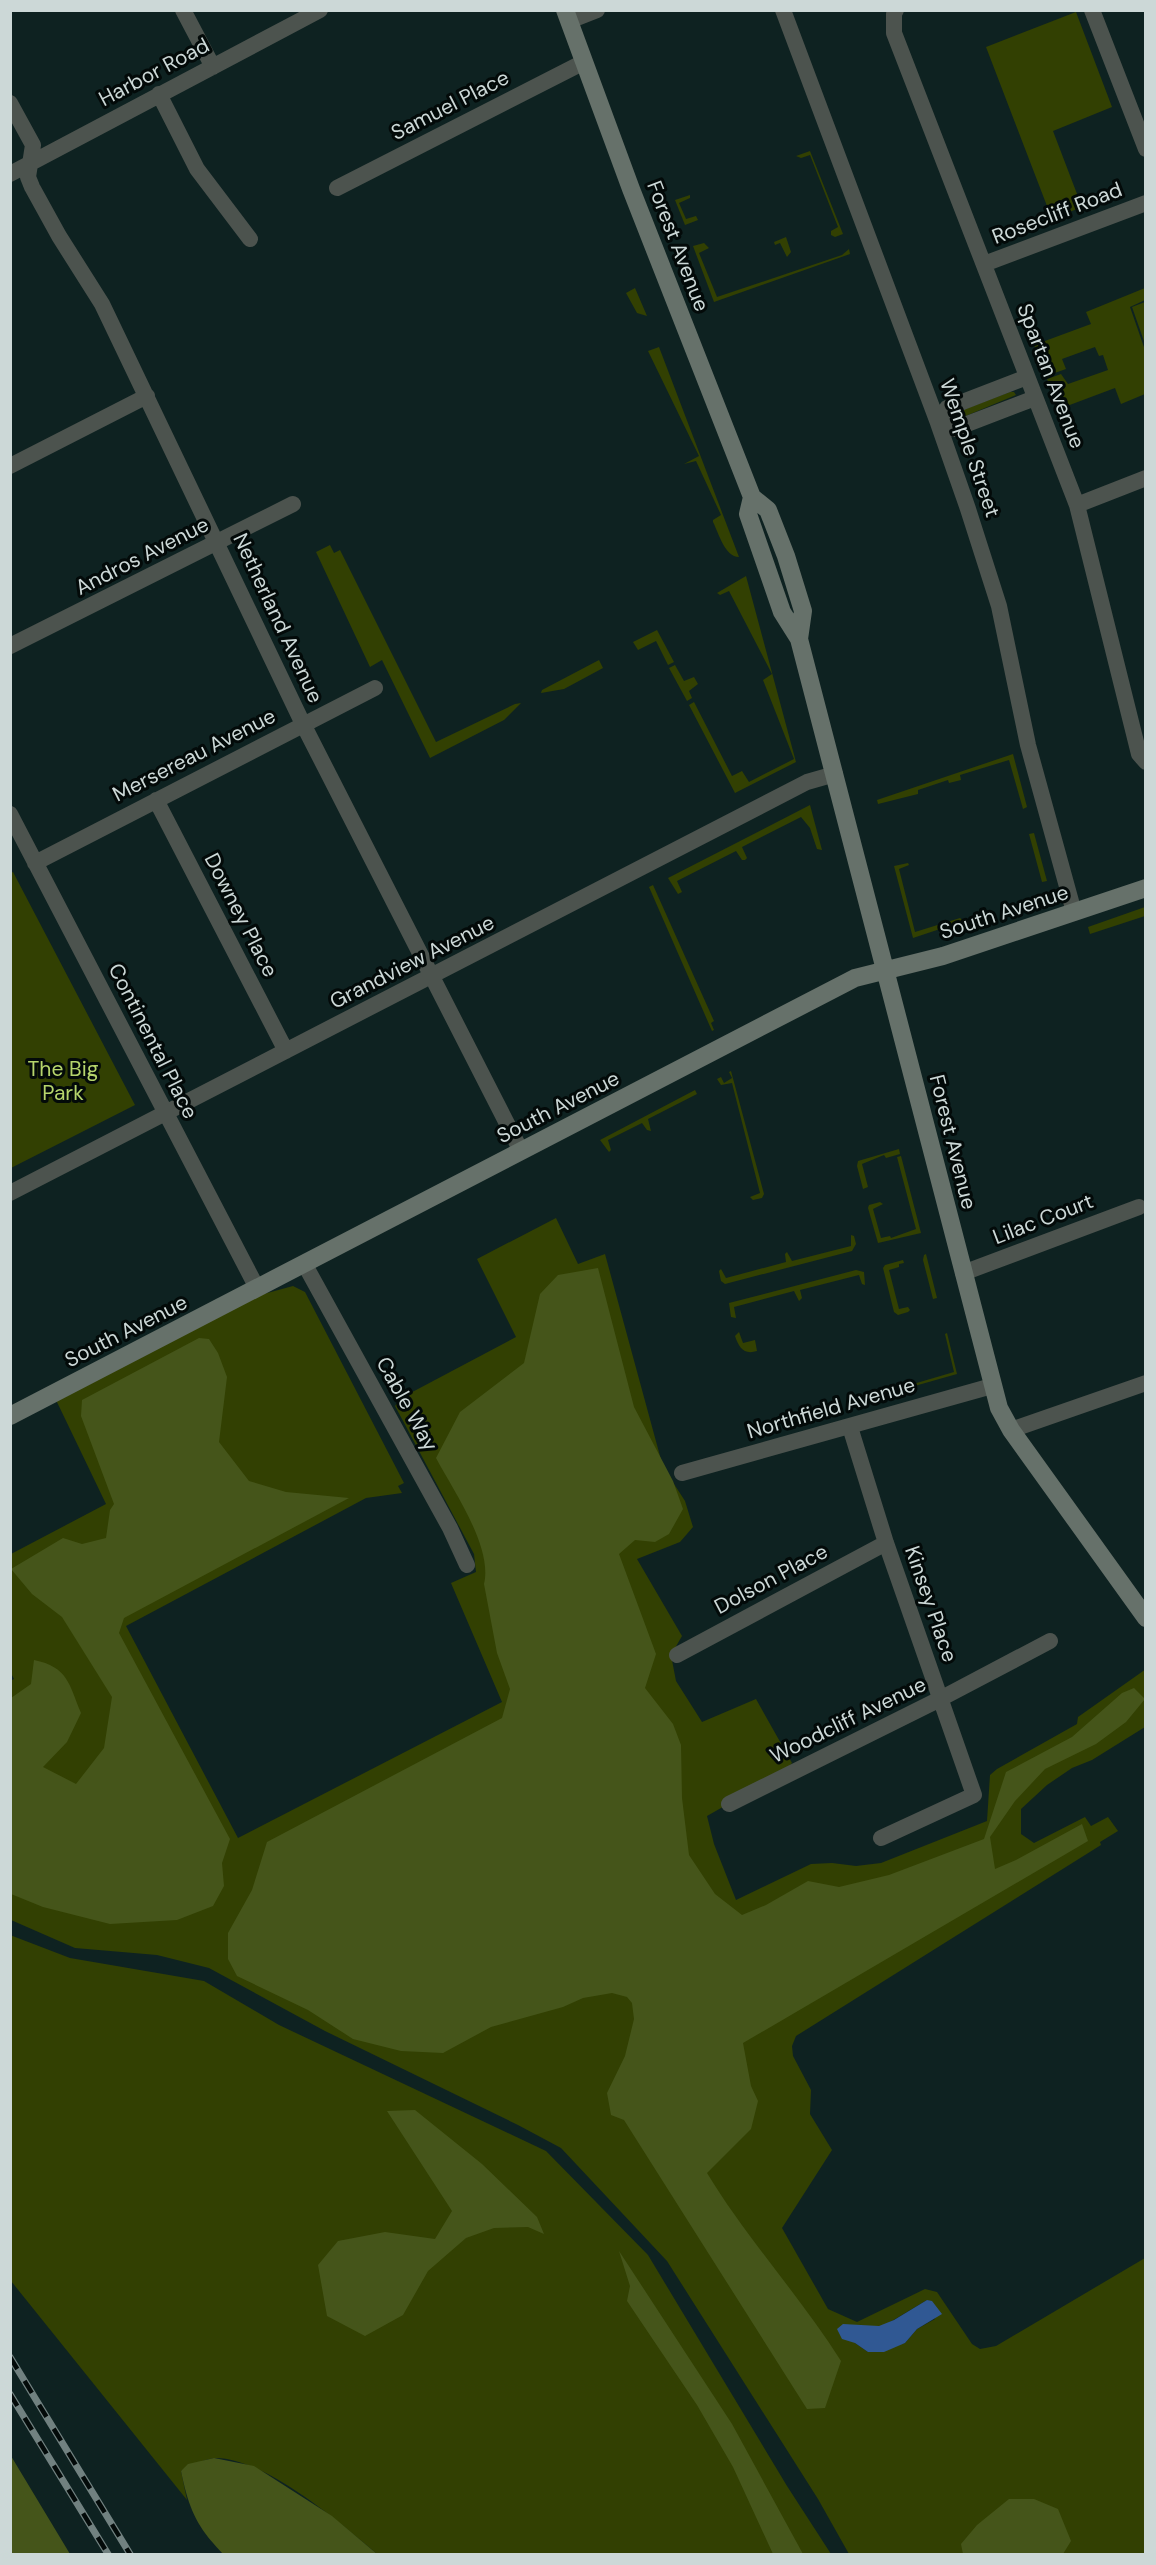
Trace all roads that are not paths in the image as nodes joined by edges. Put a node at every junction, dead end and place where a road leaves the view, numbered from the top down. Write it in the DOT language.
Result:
graph roads {
  1 [pos="183,10"];
  2 [pos="320,10"];
  3 [pos="597,10"];
  4 [pos="783,10"];
  5 [pos="1092,10"];
  6 [pos="895,12"];
  7 [pos="567,16"];
  8 [pos="584,62"];
  9 [pos="213,67"];
  10 [pos="159,94"];
  11 [pos="10,103"];
  12 [pos="1146,148"];
  13 [pos="29,165"];
  14 [pos="10,174"];
  15 [pos="337,188"];
  16 [pos="1146,203"];
  17 [pos="250,239"];
  18 [pos="984,264"];
  19 [pos="1027,377"];
  20 [pos="147,396"];
  21 [pos="1035,398"];
  22 [pos="938,423"];
  23 [pos="10,466"];
  24 [pos="1146,478"];
  25 [pos="292,504"];
  26 [pos="1077,505"];
  27 [pos="217,543"];
  28 [pos="10,646"];
  29 [pos="375,688"];
  30 [pos="303,724"];
  31 [pos="1146,762"];
  32 [pos="835,774"];
  33 [pos="156,800"];
  34 [pos="10,814"];
  35 [pos="35,863"];
  36 [pos="1146,888"];
  37 [pos="1074,912"];
  38 [pos="886,971"];
  39 [pos="432,977"];
  40 [pos="286,1051"];
  41 [pos="166,1114"];
  42 [pos="522,1151"];
  43 [pos="10,1193"];
  44 [pos="1139,1207"];
  45 [pos="305,1265"];
  46 [pos="963,1273"];
  47 [pos="257,1288"];
  48 [pos="1146,1383"];
  49 [pos="992,1386"];
  50 [pos="10,1416"];
  51 [pos="850,1427"];
  52 [pos="1011,1430"];
  53 [pos="682,1473"];
  54 [pos="886,1543"];
  55 [pos="467,1565"];
  56 [pos="1146,1618"];
  57 [pos="1050,1641"];
  58 [pos="677,1655"];
  59 [pos="940,1699"];
  60 [pos="729,1804"];
  61 [pos="881,1838"];
  1 -- 9 [label="street"];
  2 -- 9 [label="street, Harbor Road"];
  3 -- 7 [label="street"];
  4 -- 22 [label="street, Wemple Street"];
  5 -- 12 [label="street"];
  6 -- 18 [label="street, Spartan Avenue"];
  7 -- 8 [label="main road, Forest Avenue"];
  8 -- 15 [label="street, Samuel Place"];
  8 -- 32 [label="main road, Forest Avenue"];
  9 -- 10 [label="street, Harbor Road"];
  10 -- 13 [label="street, Harbor Road"];
  10 -- 17 [label="street"];
  11 -- 13 [label="street, Netherland Avenue"];
  13 -- 14 [label="street, Harbor Road"];
  13 -- 20 [label="street, Netherland Avenue"];
  16 -- 18 [label="street, Rosecliff Road"];
  18 -- 19 [label="street, Spartan Avenue"];
  19 -- 21 [label="street, Spartan Avenue"];
  19 -- 22 [label="street"];
  20 -- 23 [label="street"];
  20 -- 27 [label="street, Netherland Avenue"];
  21 -- 22 [label="street"];
  21 -- 26 [label="street, Spartan Avenue"];
  22 -- 37 [label="street, Wemple Street"];
  24 -- 26 [label="street"];
  25 -- 27 [label="street, Andros Avenue"];
  26 -- 31 [label="street, Spartan Avenue"];
  27 -- 28 [label="street, Andros Avenue"];
  27 -- 30 [label="street, Netherland Avenue"];
  29 -- 30 [label="street, Mersereau Avenue"];
  30 -- 33 [label="street, Mersereau Avenue"];
  30 -- 39 [label="street, Netherland Avenue"];
  32 -- 38 [label="main road, Forest Avenue"];
  32 -- 39 [label="street, Grandview Avenue"];
  33 -- 35 [label="street, Mersereau Avenue"];
  33 -- 40 [label="street, Downey Place"];
  34 -- 35 [label="street, Continental Place"];
  35 -- 41 [label="street, Continental Place"];
  36 -- 37 [label="main road, South Avenue"];
  37 -- 38 [label="main road, South Avenue"];
  38 -- 42 [label="main road, South Avenue"];
  38 -- 46 [label="main road, Forest Avenue"];
  39 -- 40 [label="street, Grandview Avenue"];
  39 -- 42 [label="street, Netherland Avenue"];
  40 -- 41 [label="street, Grandview Avenue"];
  41 -- 43 [label="street, Grandview Avenue"];
  41 -- 47 [label="street, Continental Place"];
  42 -- 45 [label="main road, South Avenue"];
  44 -- 46 [label="street, Lilac Court"];
  45 -- 47 [label="main road, South Avenue"];
  45 -- 55 [label="street, Cable Way"];
  46 -- 49 [label="main road, Forest Avenue"];
  47 -- 50 [label="main road, South Avenue"];
  48 -- 52 [label="street"];
  49 -- 51 [label="street, Northfield Avenue"];
  49 -- 52 [label="main road, Forest Avenue"];
  51 -- 53 [label="street, Northfield Avenue"];
  51 -- 54 [label="street, Kinsey Place"];
  52 -- 56 [label="main road, Forest Avenue"];
  54 -- 58 [label="street, Dolson Place"];
  54 -- 59 [label="street, Kinsey Place"];
  57 -- 59 [label="street, Woodcliff Avenue"];
  59 -- 60 [label="street, Woodcliff Avenue"];
  59 -- 61 [label="street, Kinsey Place"];
}
